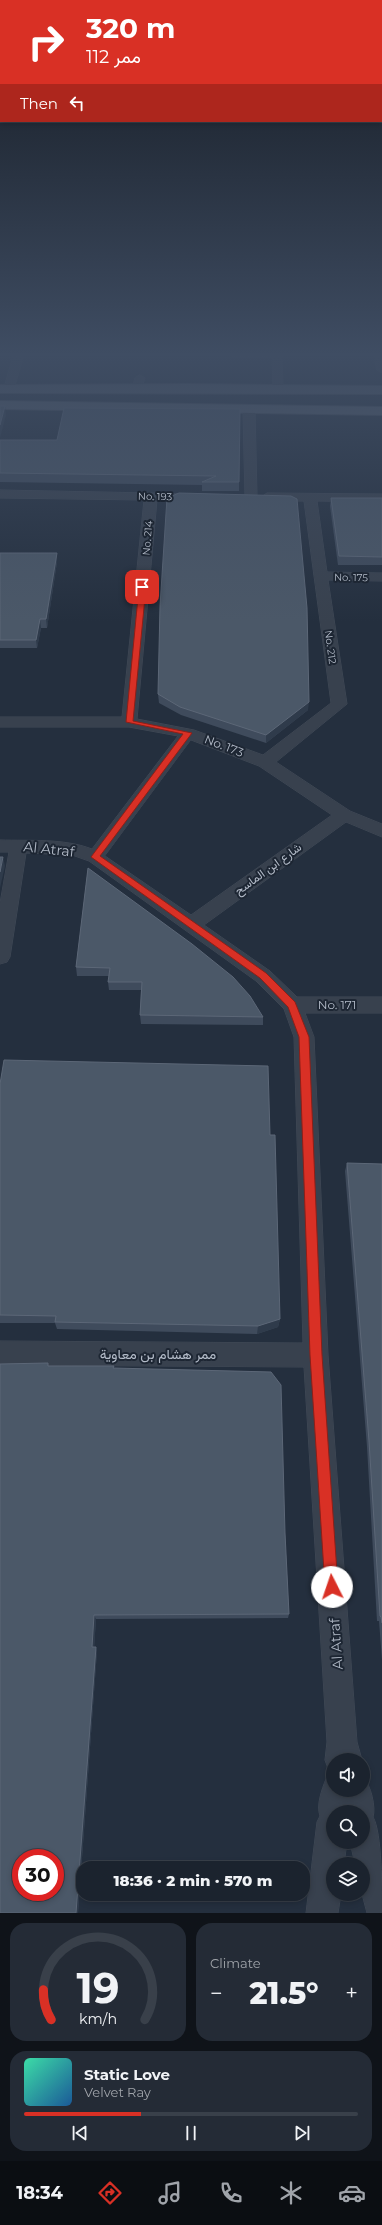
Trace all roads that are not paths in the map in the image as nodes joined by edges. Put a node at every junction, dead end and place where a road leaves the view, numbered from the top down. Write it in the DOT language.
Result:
graph roads {
  1 [pos="250,443"];
  2 [pos="0,494"];
  3 [pos="151,496"];
  4 [pos="212,497"];
  5 [pos="236,497"];
  6 [pos="251,497"];
  7 [pos="310,498"];
  8 [pos="382,498"];
  9 [pos="320,576"];
  10 [pos="382,577"];
  11 [pos="0,722"];
  12 [pos="130,722"];
  13 [pos="188,733"];
  14 [pos="265,762"];
  15 [pos="344,815"];
  16 [pos="382,831"];
  17 [pos="9,845"];
  18 [pos="95,857"];
  19 [pos="192,924"];
  20 [pos="0,957"];
  21 [pos="292,1005"];
  22 [pos="382,1005"];
  23 [pos="0,1354"];
  24 [pos="316,1355"];
  25 [pos="343,1753"];
  26 [pos="330,1849"];
  27 [pos="368,1849"];
  28 [pos="382,1910"];
  29 [pos="322,1913"];
  1 -- 6 [label="street"];
  2 -- 3 [label="street, No. 193"];
  3 -- 4 [label="street, No. 193"];
  3 -- 12 [label="street, No. 214"];
  5 -- 6 [label="street"];
  6 -- 7 [label="street"];
  7 -- 8 [label="street"];
  7 -- 9 [label="street, No. 212"];
  9 -- 10 [label="street, No. 175"];
  9 -- 14 [label="street, No. 212"];
  11 -- 12 [label="street, No. 173"];
  12 -- 13 [label="street, No. 173"];
  13 -- 14 [label="street, No. 173"];
  13 -- 18 [label="street"];
  14 -- 15 [label="street, No. 173"];
  15 -- 16 [label="street, No. 173"];
  15 -- 19 [label="street, شارع ابن الماسح"];
  17 -- 18 [label="street, Al Atraf"];
  17 -- 20 [label="street"];
  18 -- 19 [label="street, Al Atraf"];
  19 -- 21 [label="street, Al Atraf"];
  21 -- 22 [label="street, No. 171"];
  21 -- 24 [label="street, Al Atraf"];
  23 -- 24 [label="street, ممر هشام بن معاوية"];
  24 -- 25 [label="street, Al Atraf"];
  26 -- 29 [label="street"];
  27 -- 28 [label="street"];
}
